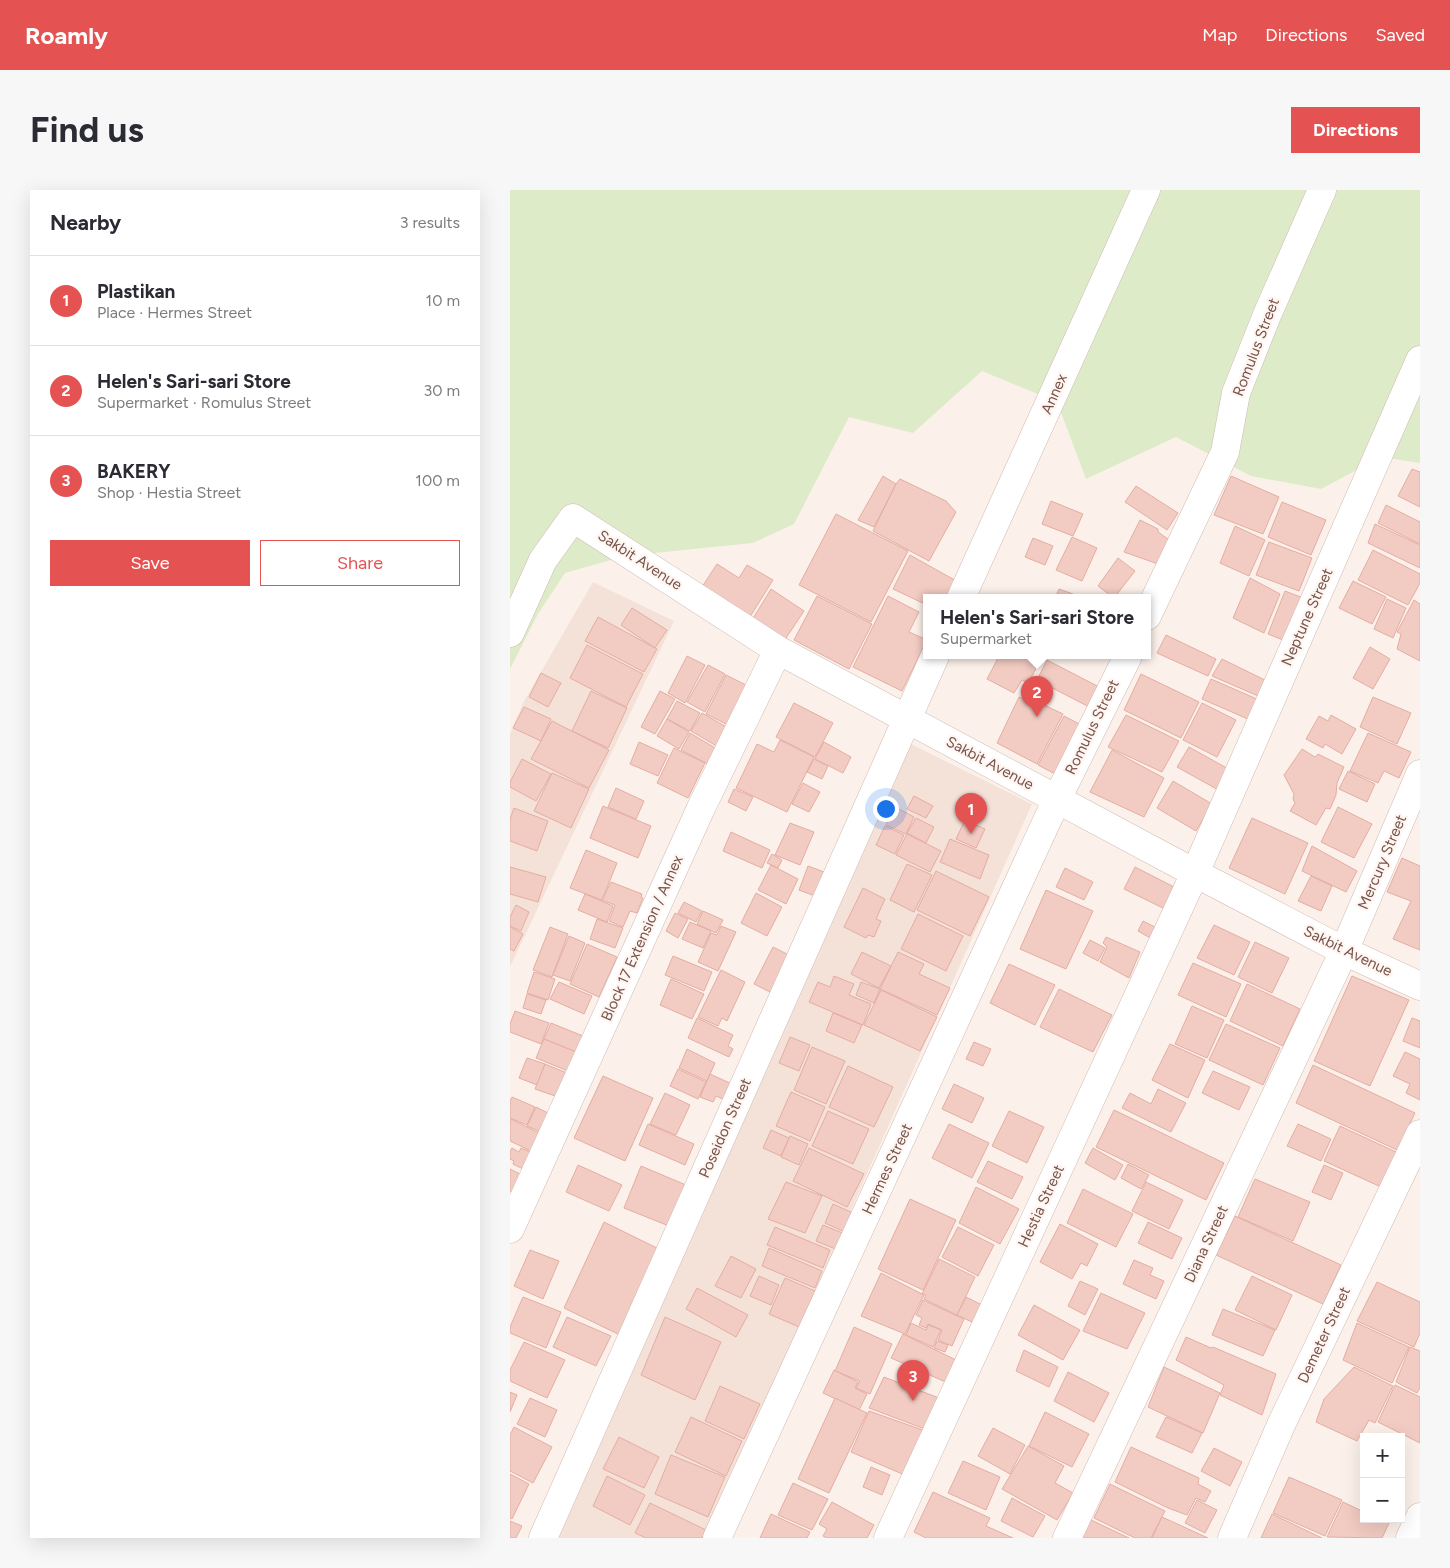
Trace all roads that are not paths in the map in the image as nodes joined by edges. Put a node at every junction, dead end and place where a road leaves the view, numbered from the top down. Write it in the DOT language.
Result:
graph roads {
  1 [pos="1146,190"];
  2 [pos="1322,190"];
  3 [pos="1420,360"];
  4 [pos="963,594"];
  5 [pos="1151,608"];
  6 [pos="510,633"];
  7 [pos="778,650"];
  8 [pos="934,659"];
  9 [pos="1127,659"];
  10 [pos="907,717"];
  11 [pos="1420,774"];
  12 [pos="1057,799"];
  13 [pos="1195,873"];
  14 [pos="1344,951"];
  15 [pos="1420,986"];
  16 [pos="1420,1134"];
  17 [pos="510,1229"];
  18 [pos="1420,1517"];
  19 [pos="543,1538"];
  20 [pos="717,1538"];
  21 [pos="888,1538"];
  22 [pos="1068,1538"];
  23 [pos="1232,1538"];
  24 [pos="1410,1538"];
  1 -- 4 [label="street, Annex"];
  2 -- 5 [label="street, Romulus Street"];
  3 -- 13 [label="street, Neptune Street"];
  6 -- 7 [label="street, Sakbit Avenue"];
  7 -- 10 [label="street, Sakbit Avenue"];
  7 -- 17 [label="street, Block 17 Extension / Annex"];
  8 -- 10 [label="street"];
  9 -- 12 [label="street, Romulus Street"];
  10 -- 12 [label="street, Sakbit Avenue"];
  10 -- 19 [label="street, Poseidon Street"];
  11 -- 14 [label="street, Mercury Street"];
  12 -- 13 [label="street, Sakbit Avenue"];
  12 -- 20 [label="street, Hermes Street"];
  13 -- 14 [label="street, Sakbit Avenue"];
  13 -- 21 [label="street, Hestia Street"];
  14 -- 15 [label="street, Sakbit Avenue"];
  14 -- 22 [label="street, Diana Street"];
  16 -- 23 [label="street, Demeter Street"];
  18 -- 24 [label="street"];
}
